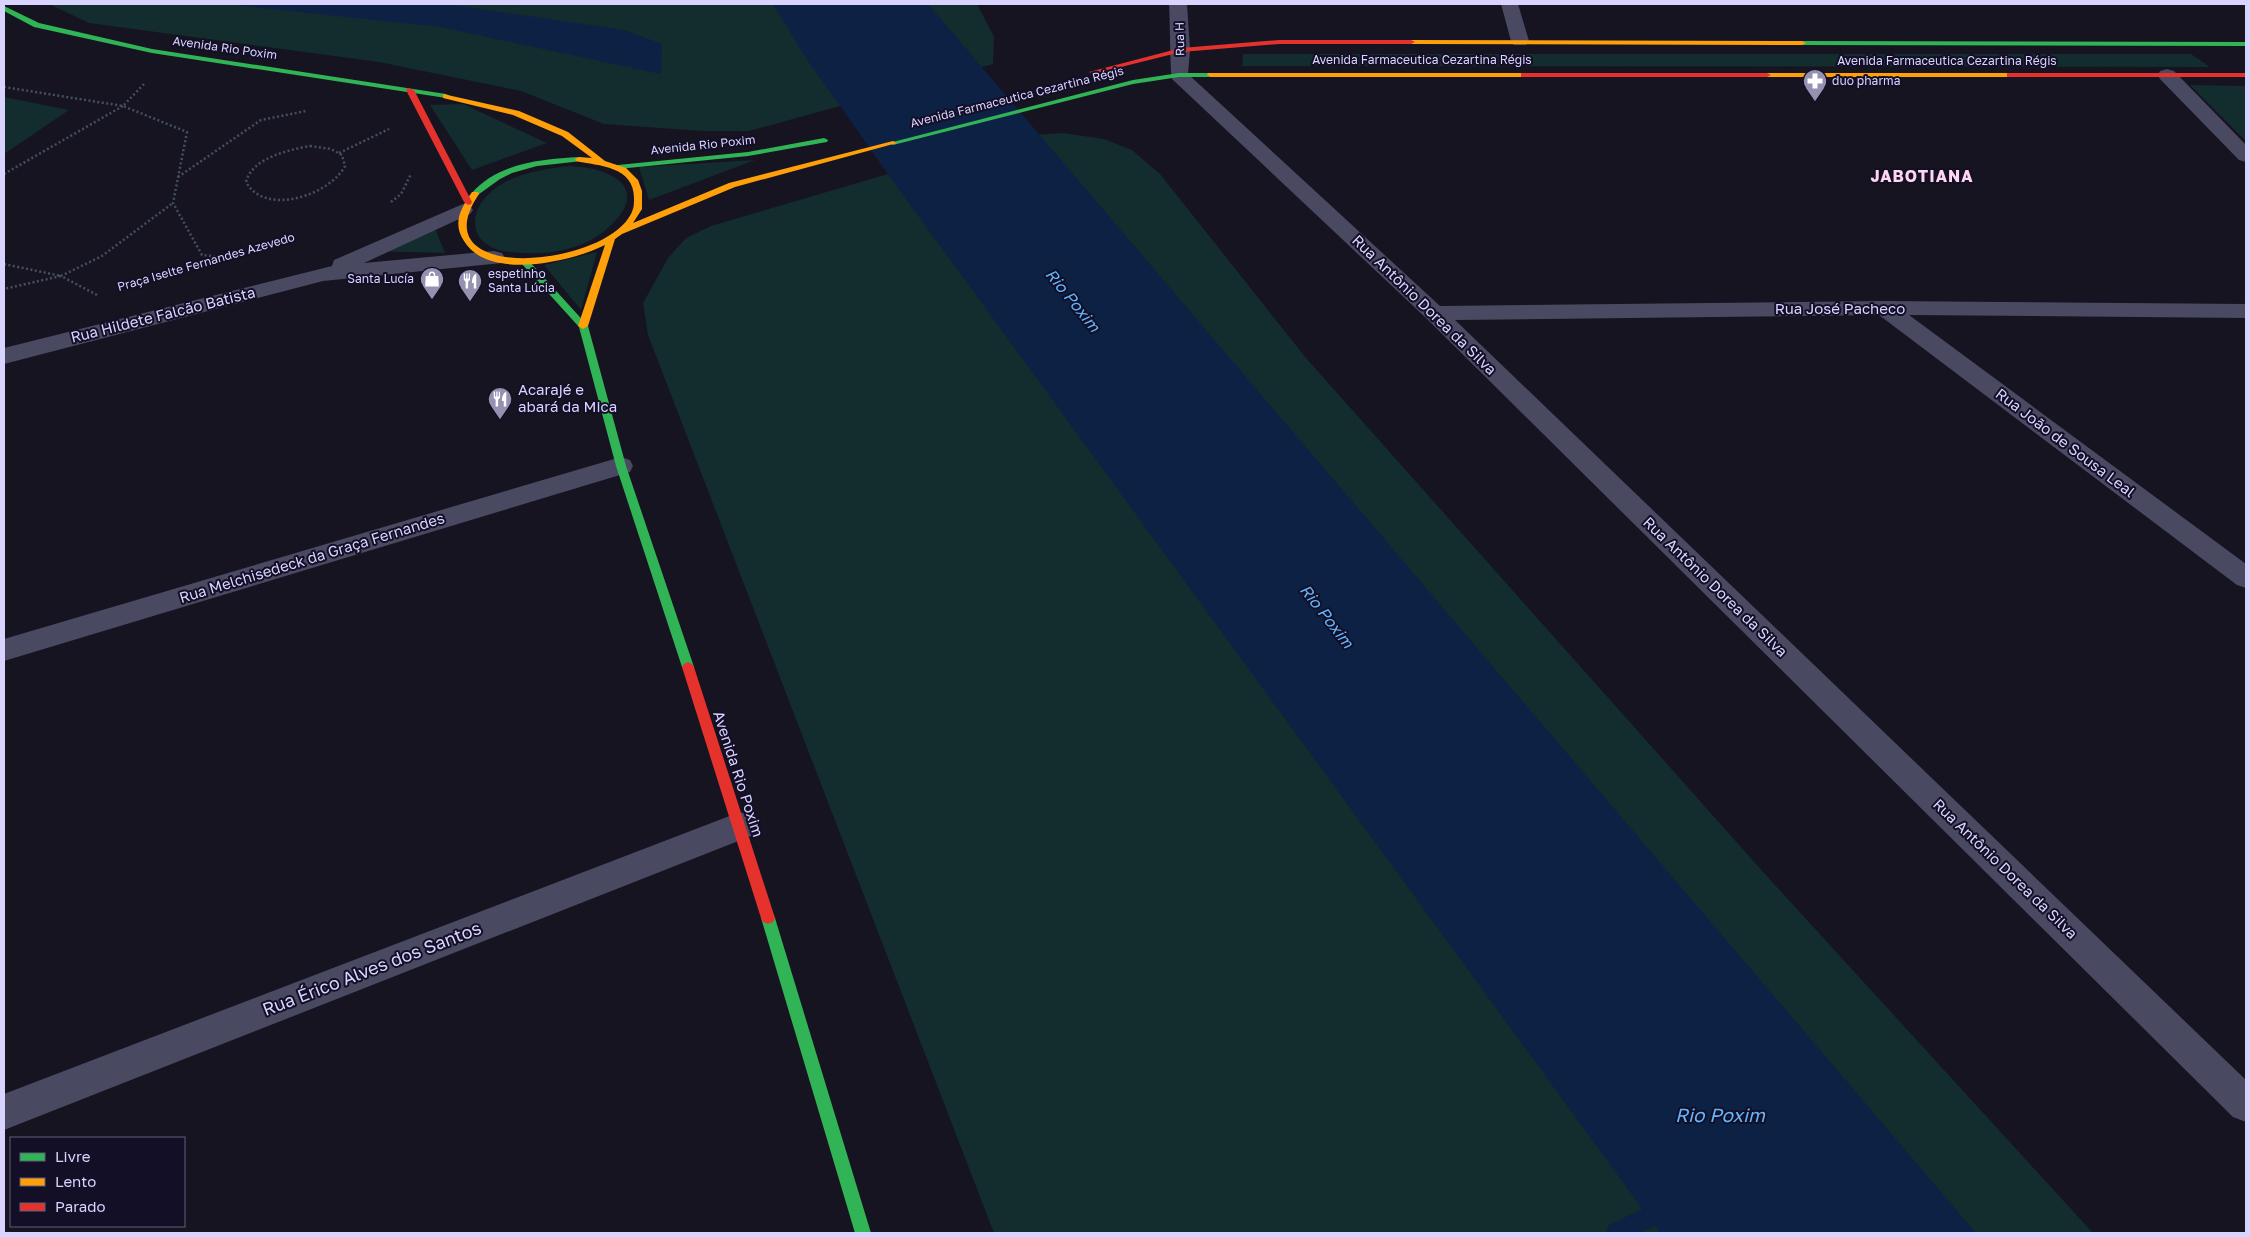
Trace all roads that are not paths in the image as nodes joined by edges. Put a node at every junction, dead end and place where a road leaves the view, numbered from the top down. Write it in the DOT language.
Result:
graph roads {
  1 [pos="1178,4"];
  2 [pos="1510,4"];
  3 [pos="4,8"];
  4 [pos="37,24"];
  5 [pos="12,25"];
  6 [pos="1520,41"];
  7 [pos="2246,44"];
  8 [pos="1180,63"];
  9 [pos="1082,75"];
  10 [pos="2167,75"];
  11 [pos="2246,75"];
  12 [pos="410,90"];
  13 [pos="838,137"];
  14 [pos="2246,156"];
  15 [pos="602,162"];
  16 [pos="618,167"];
  17 [pos="466,206"];
  18 [pos="616,235"];
  19 [pos="494,258"];
  20 [pos="525,262"];
  21 [pos="323,274"];
  22 [pos="1884,308"];
  23 [pos="2246,311"];
  24 [pos="1434,313"];
  25 [pos="583,326"];
  26 [pos="4,356"];
  27 [pos="621,466"];
  28 [pos="2246,578"];
  29 [pos="4,650"];
  30 [pos="740,826"];
  31 [pos="2246,1104"];
  32 [pos="4,1112"];
  33 [pos="863,1233"];
  1 -- 8 [label="street, Rua H"];
  2 -- 6 [label="street"];
  3 -- 4 [label="street, Avenida Rio Poxim"];
  4 -- 5 [label="street, Avenida Rio Poxim"];
  4 -- 12 [label="street, Avenida Rio Poxim"];
  6 -- 7 [label="street, Avenida Farmaceutica Cezartina Régis"];
  6 -- 8 [label="street, Avenida Farmaceutica Cezartina Régis"];
  8 -- 9 [label="street, Avenida Farmaceutica Cezartina Régis"];
  8 -- 10 [label="street, Avenida Farmaceutica Cezartina Régis"];
  8 -- 18 [label="street, Avenida Farmaceutica Cezartina Régis"];
  8 -- 24 [label="street, Rua Antônio Dorea da Silva"];
  10 -- 11 [label="street, Avenida Farmaceutica Cezartina Régis"];
  10 -- 14 [label="street"];
  12 -- 15 [label="street, Avenida Rio Poxim"];
  12 -- 17 [label="street"];
  13 -- 16 [label="street, Avenida Rio Poxim"];
  15 -- 16 [label="street"];
  15 -- 17 [label="street"];
  16 -- 18 [label="street"];
  17 -- 19 [label="street"];
  17 -- 21 [label="street, Rua Hildete Falcão Batista"];
  18 -- 20 [label="street"];
  18 -- 25 [label="street"];
  19 -- 20 [label="street"];
  19 -- 21 [label="street, Rua Hildete Falcão Batista"];
  20 -- 25 [label="street, Avenida Rio Poxim"];
  21 -- 26 [label="street, Rua Hildete Falcão Batista"];
  22 -- 23 [label="street, Rua José Pacheco"];
  22 -- 24 [label="street, Rua José Pacheco"];
  22 -- 28 [label="street, Rua João de Sousa Leal"];
  24 -- 31 [label="street, Rua Antônio Dorea da Silva"];
  25 -- 27 [label="street, Avenida Rio Poxim"];
  27 -- 29 [label="street, Rua Melchisedeck da Graça Fernandes"];
  27 -- 30 [label="street, Avenida Rio Poxim"];
  30 -- 32 [label="street, Rua Érico Alves dos Santos"];
  30 -- 33 [label="street, Avenida Rio Poxim"];
}
